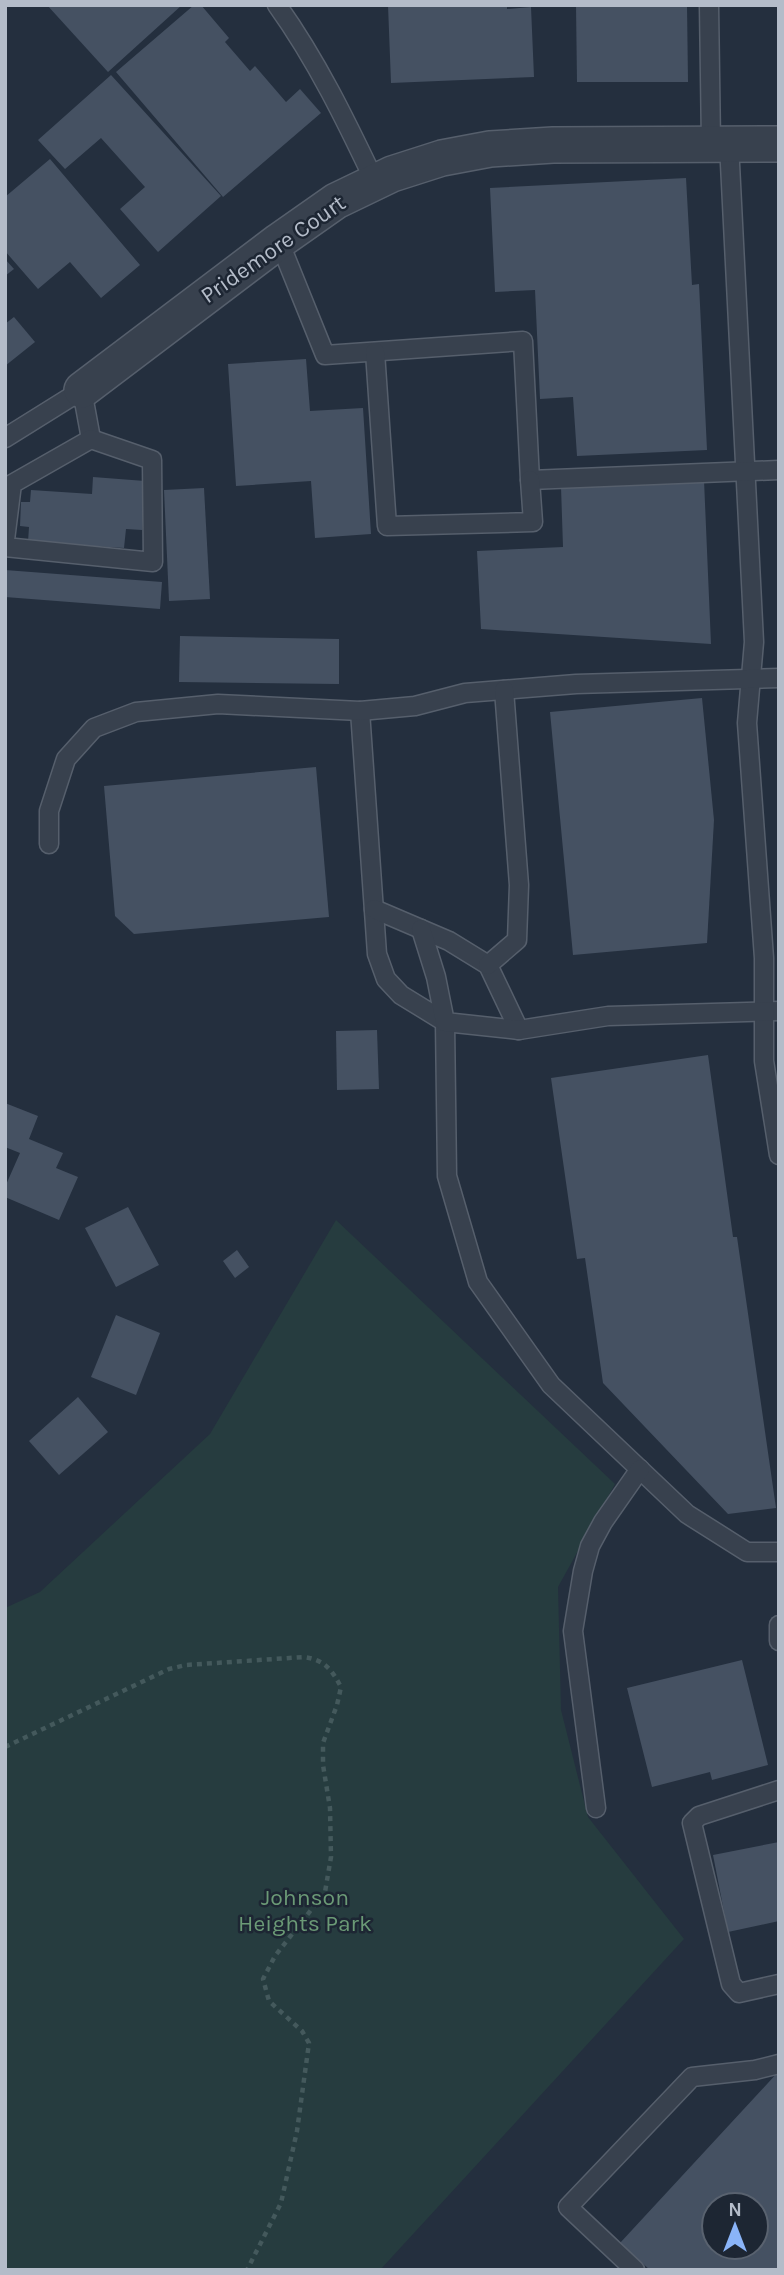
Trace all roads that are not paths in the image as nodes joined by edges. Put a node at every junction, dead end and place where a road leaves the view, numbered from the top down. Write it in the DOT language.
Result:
graph roads {
  1 [pos="276,5"];
  2 [pos="709,5"];
  3 [pos="720,144"];
  4 [pos="779,144"];
  5 [pos="375,183"];
  6 [pos="279,241"];
  7 [pos="375,352"];
  8 [pos="82,390"];
  9 [pos="5,438"];
  10 [pos="91,439"];
  11 [pos="779,470"];
  12 [pos="746,471"];
  13 [pos="530,480"];
  14 [pos="5,540"];
  15 [pos="5,547"];
  16 [pos="779,678"];
  17 [pos="751,680"];
  18 [pos="504,690"];
  19 [pos="360,711"];
  20 [pos="49,844"];
  21 [pos="374,909"];
  22 [pos="421,929"];
  23 [pos="488,965"];
  24 [pos="771,1012"];
  25 [pos="445,1022"];
  26 [pos="519,1030"];
  27 [pos="779,1155"];
  28 [pos="640,1469"];
  29 [pos="779,1552"];
  30 [pos="779,1625"];
  31 [pos="779,1641"];
  32 [pos="779,1790"];
  33 [pos="596,1808"];
  34 [pos="779,1984"];
  35 [pos="779,2064"];
  36 [pos="635,2270"];
  1 -- 5 [label="lane"];
  2 -- 3 [label="lane"];
  3 -- 4 [label="street, Pridemore Court"];
  3 -- 5 [label="street, Pridemore Court"];
  3 -- 12 [label="lane"];
  5 -- 6 [label="street, Pridemore Court"];
  6 -- 7 [label="lane"];
  6 -- 8 [label="street, Pridemore Court"];
  7 -- 13 [label="lane"];
  7 -- 13 [label="lane"];
  8 -- 9 [label="lane"];
  8 -- 10 [label="lane"];
  10 -- 14 [label="lane"];
  10 -- 15 [label="lane"];
  11 -- 12 [label="lane"];
  12 -- 13 [label="lane"];
  12 -- 17 [label="lane"];
  16 -- 17 [label="lane"];
  17 -- 18 [label="lane"];
  17 -- 24 [label="lane"];
  18 -- 19 [label="lane"];
  18 -- 23 [label="lane"];
  19 -- 20 [label="lane"];
  19 -- 21 [label="lane"];
  21 -- 22 [label="lane"];
  21 -- 25 [label="lane"];
  22 -- 23 [label="lane"];
  22 -- 25 [label="lane"];
  23 -- 26 [label="lane"];
  24 -- 26 [label="lane"];
  24 -- 27 [label="lane"];
  25 -- 26 [label="lane"];
  25 -- 28 [label="lane"];
  28 -- 29 [label="lane"];
  28 -- 33 [label="lane"];
  30 -- 31 [label="lane"];
  32 -- 34 [label="lane"];
  35 -- 36 [label="lane"];
}
